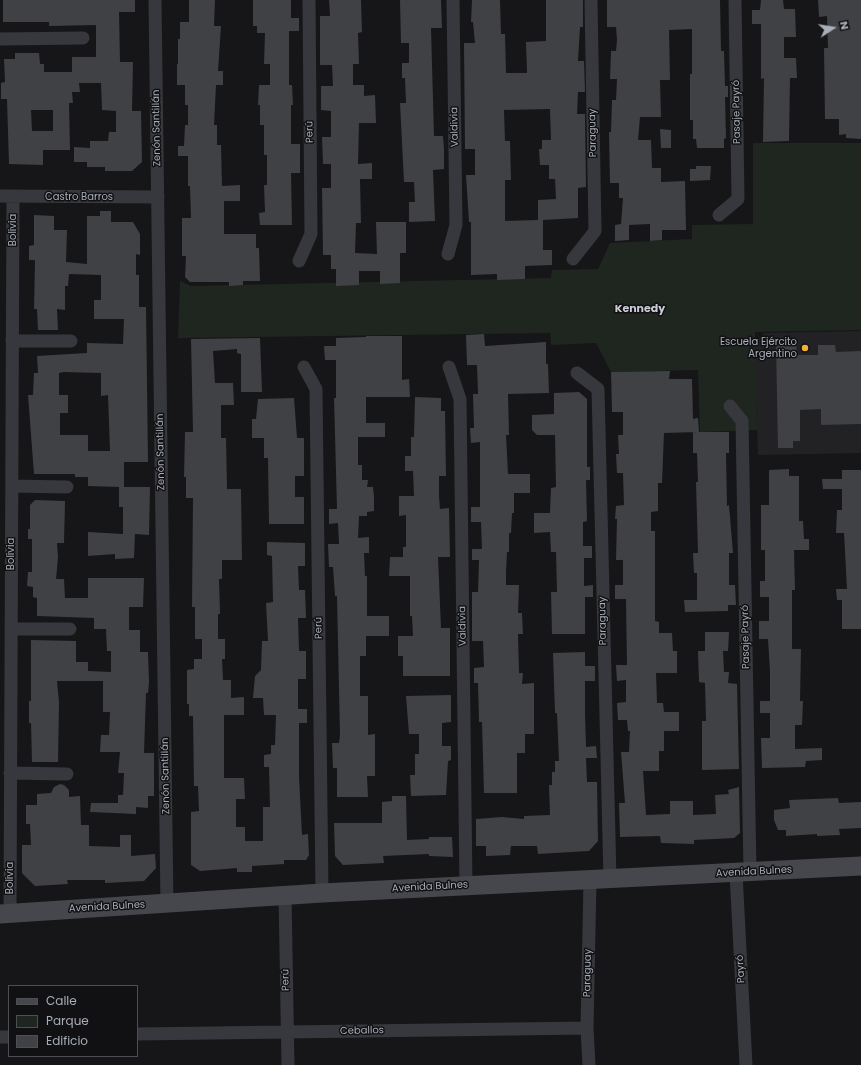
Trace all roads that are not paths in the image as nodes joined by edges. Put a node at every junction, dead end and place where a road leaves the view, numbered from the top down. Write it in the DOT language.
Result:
graph roads {
  1 [pos="155,0"];
  2 [pos="309,0"];
  3 [pos="453,0"];
  4 [pos="591,0"];
  5 [pos="734,0"];
  6 [pos="83,38"];
  7 [pos="0,39"];
  8 [pos="0,196"];
  9 [pos="13,196"];
  10 [pos="158,197"];
  11 [pos="719,215"];
  12 [pos="448,254"];
  13 [pos="573,259"];
  14 [pos="299,261"];
  15 [pos="12,341"];
  16 [pos="71,341"];
  17 [pos="304,367"];
  18 [pos="449,367"];
  19 [pos="577,374"];
  20 [pos="730,406"];
  21 [pos="12,486"];
  22 [pos="66,487"];
  23 [pos="6,564"];
  24 [pos="11,629"];
  25 [pos="70,629"];
  26 [pos="10,772"];
  27 [pos="67,774"];
  28 [pos="861,866"];
  29 [pos="743,872"];
  30 [pos="610,879"];
  31 [pos="590,880"];
  32 [pos="466,886"];
  33 [pos="322,892"];
  34 [pos="285,895"];
  35 [pos="167,904"];
  36 [pos="5,913"];
  37 [pos="587,1028"];
  38 [pos="287,1032"];
  39 [pos="138,1034"];
  40 [pos="288,1065"];
  41 [pos="589,1065"];
  42 [pos="746,1065"];
  1 -- 10 [label="street, Zenón Santillán"];
  2 -- 14 [label="street, Perú"];
  3 -- 12 [label="street, Valdivia"];
  4 -- 13 [label="street, Paraguay"];
  5 -- 11 [label="street, Pasaje Payró"];
  6 -- 7 [label="street"];
  8 -- 9 [label="street, Castro Barros"];
  9 -- 10 [label="street, Castro Barros"];
  9 -- 15 [label="street, Bolivia"];
  10 -- 35 [label="street, Zenón Santillán"];
  15 -- 16 [label="street"];
  15 -- 21 [label="street, Bolivia"];
  17 -- 33 [label="street, Perú"];
  18 -- 32 [label="street, Valdivia"];
  19 -- 30 [label="street, Paraguay"];
  20 -- 29 [label="street, Pasaje Payró"];
  21 -- 22 [label="street"];
  21 -- 23 [label="street, Bolivia"];
  23 -- 24 [label="street, Bolivia"];
  24 -- 25 [label="street"];
  24 -- 26 [label="street, Bolivia"];
  26 -- 27 [label="street"];
  26 -- 36 [label="street, Bolivia"];
  28 -- 29 [label="street, Avenida Bulnes"];
  29 -- 30 [label="street, Avenida Bulnes"];
  29 -- 42 [label="street, Payró"];
  30 -- 31 [label="street, Avenida Bulnes"];
  31 -- 32 [label="street, Avenida Bulnes"];
  31 -- 37 [label="street, Paraguay"];
  32 -- 33 [label="street, Avenida Bulnes"];
  33 -- 34 [label="street, Avenida Bulnes"];
  34 -- 35 [label="street, Avenida Bulnes"];
  34 -- 38 [label="street, Perú"];
  35 -- 36 [label="street, Avenida Bulnes"];
  37 -- 38 [label="street, Ceballos"];
  37 -- 41 [label="street, Paraguay"];
  38 -- 39 [label="street, Ceballos"];
  38 -- 40 [label="street, Perú"];
}
